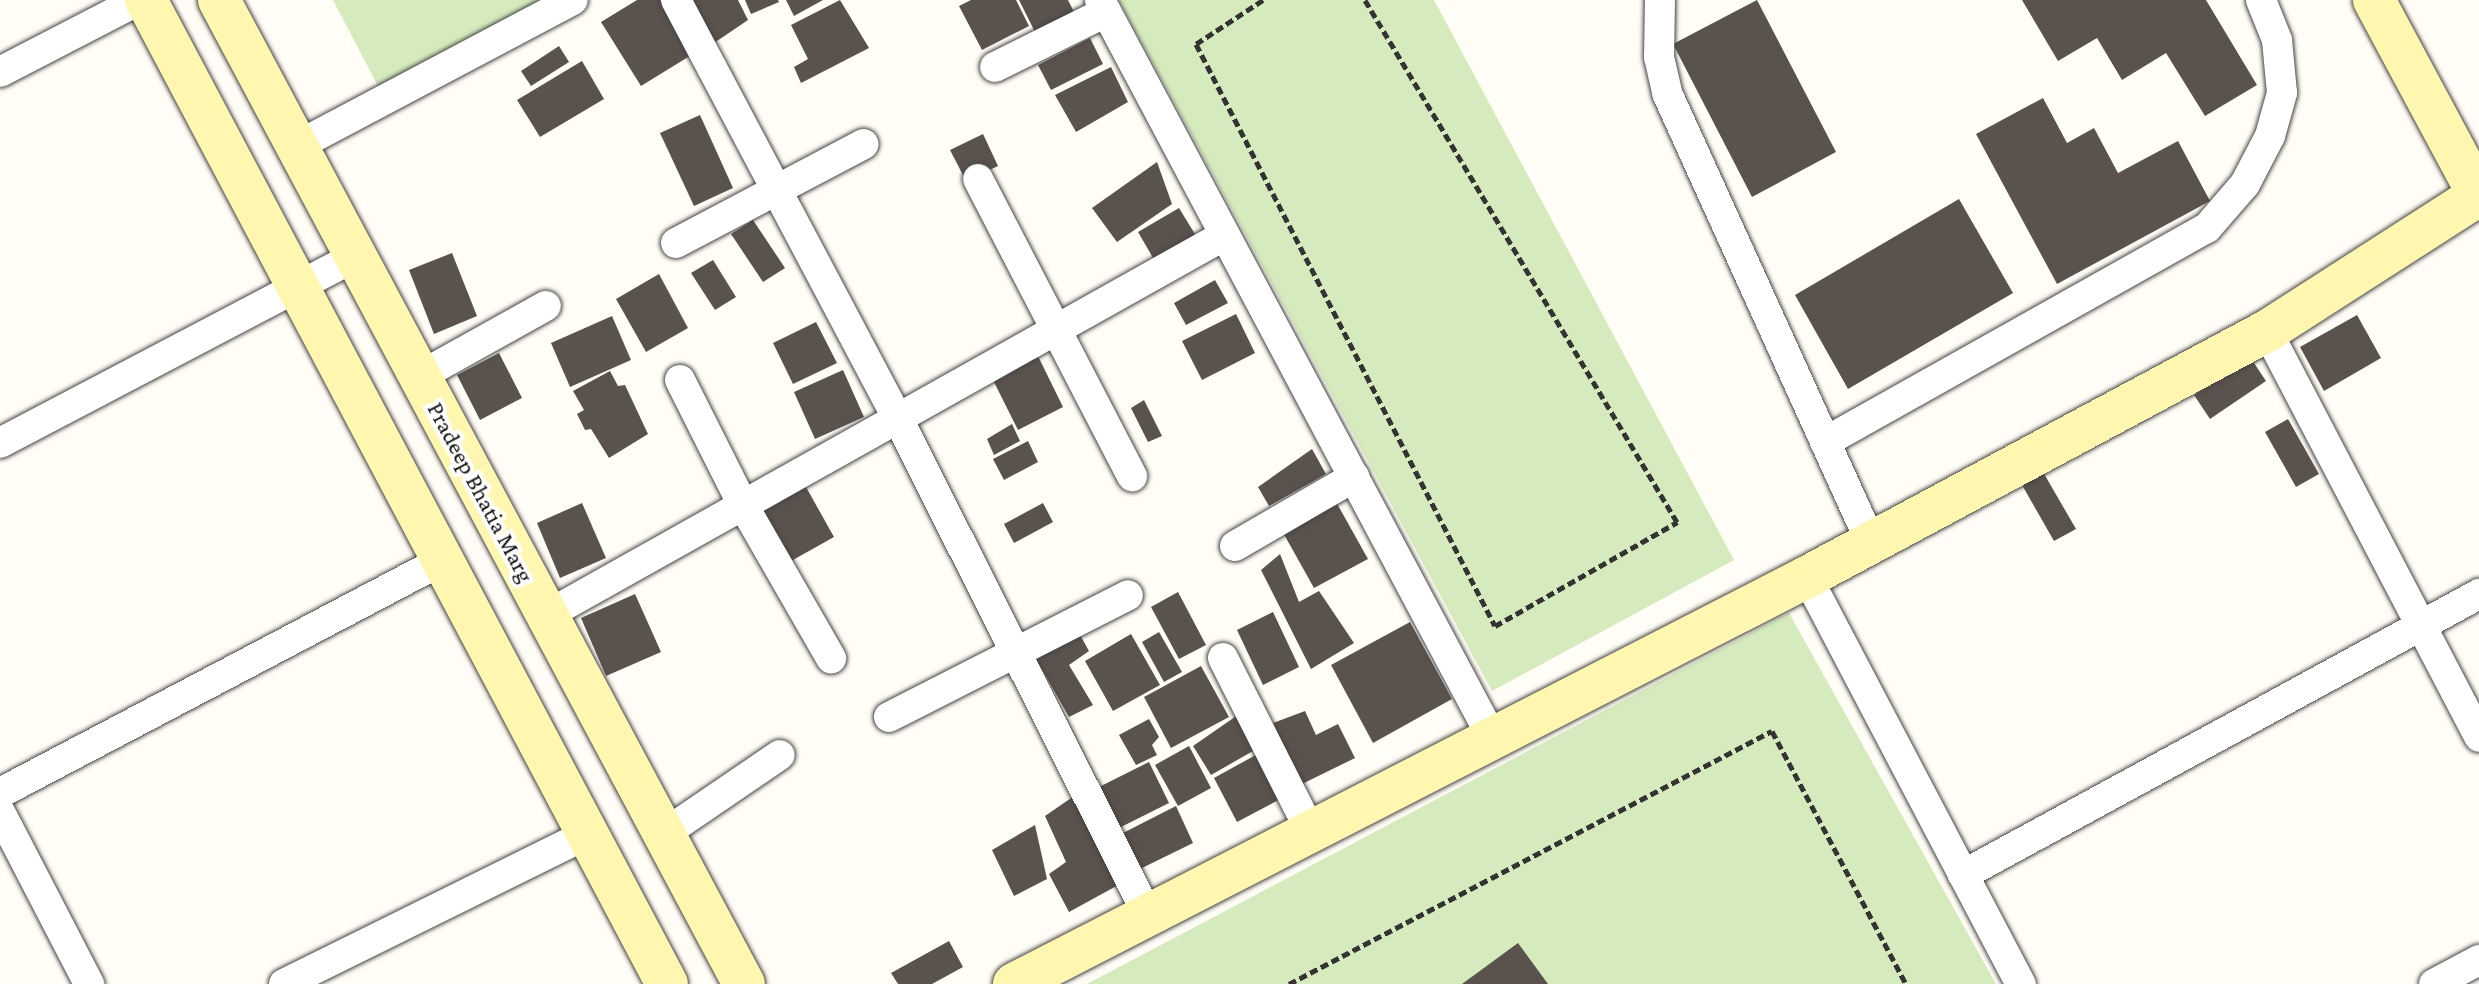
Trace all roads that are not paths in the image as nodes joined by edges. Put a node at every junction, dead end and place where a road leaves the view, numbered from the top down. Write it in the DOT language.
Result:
graph roads {
  1 [pos="139,0"];
  2 [pos="146,0"];
  3 [pos="219,0"];
  4 [pos="573,0"];
  5 [pos="676,0"];
  6 [pos="1660,0"];
  7 [pos="2261,0"];
  8 [pos="2374,0"];
  9 [pos="1103,6"];
  10 [pos="995,67"];
  11 [pos="0,72"];
  12 [pos="864,144"];
  13 [pos="297,146"];
  14 [pos="978,179"];
  15 [pos="776,190"];
  16 [pos="2479,196"];
  17 [pos="1225,235"];
  18 [pos="676,243"];
  19 [pos="355,257"];
  20 [pos="298,287"];
  21 [pos="546,306"];
  22 [pos="1057,328"];
  23 [pos="2267,331"];
  24 [pos="420,376"];
  25 [pos="680,380"];
  26 [pos="898,419"];
  27 [pos="1825,442"];
  28 [pos="0,443"];
  29 [pos="1132,476"];
  30 [pos="1354,477"];
  31 [pos="743,505"];
  32 [pos="1871,543"];
  33 [pos="1235,546"];
  34 [pos="443,560"];
  35 [pos="1807,577"];
  36 [pos="2479,594"];
  37 [pos="1128,595"];
  38 [pos="547,615"];
  39 [pos="2421,625"];
  40 [pos="1012,654"];
  41 [pos="831,658"];
  42 [pos="1223,658"];
  43 [pos="889,717"];
  44 [pos="2479,737"];
  45 [pos="1493,739"];
  46 [pos="780,755"];
  47 [pos="0,793"];
  48 [pos="0,812"];
  49 [pos="1311,832"];
  50 [pos="588,834"];
  51 [pos="664,834"];
  52 [pos="1963,875"];
  53 [pos="1148,915"];
  54 [pos="2479,960"];
  55 [pos="89,984"];
  56 [pos="284,984"];
  57 [pos="667,984"];
  58 [pos="744,984"];
  59 [pos="1014,984"];
  60 [pos="2021,984"];
  61 [pos="2434,984"];
  1 -- 11 [label="street"];
  2 -- 20 [label="street"];
  3 -- 13 [label="street, Pradeep Bhatia Marg"];
  4 -- 13 [label="street"];
  5 -- 15 [label="street"];
  6 -- 27 [label="street"];
  7 -- 27 [label="street"];
  8 -- 16 [label="street"];
  9 -- 10 [label="street"];
  9 -- 17 [label="street"];
  12 -- 15 [label="street"];
  13 -- 19 [label="street, Pradeep Bhatia Marg"];
  14 -- 22 [label="street"];
  15 -- 18 [label="street"];
  15 -- 26 [label="street"];
  16 -- 23 [label="street"];
  17 -- 22 [label="street"];
  17 -- 30 [label="street"];
  19 -- 20 [label="street"];
  19 -- 24 [label="street, Pradeep Bhatia Marg"];
  20 -- 28 [label="street"];
  20 -- 34 [label="street"];
  21 -- 24 [label="street"];
  22 -- 26 [label="street"];
  22 -- 29 [label="street"];
  23 -- 32 [label="street"];
  23 -- 39 [label="street"];
  24 -- 38 [label="street, Pradeep Bhatia Marg"];
  25 -- 31 [label="street"];
  26 -- 31 [label="street"];
  26 -- 40 [label="street"];
  27 -- 32 [label="street"];
  30 -- 33 [label="street"];
  30 -- 45 [label="street"];
  31 -- 38 [label="street"];
  31 -- 41 [label="street"];
  32 -- 35 [label="street"];
  34 -- 47 [label="street"];
  34 -- 50 [label="street"];
  35 -- 45 [label="street"];
  35 -- 52 [label="street"];
  36 -- 39 [label="street"];
  37 -- 40 [label="street"];
  38 -- 51 [label="street, Pradeep Bhatia Marg"];
  39 -- 44 [label="street"];
  39 -- 52 [label="street"];
  40 -- 43 [label="street"];
  40 -- 53 [label="street"];
  42 -- 49 [label="street"];
  45 -- 49 [label="street"];
  46 -- 51 [label="street"];
  48 -- 55 [label="street"];
  49 -- 53 [label="street"];
  50 -- 56 [label="street"];
  50 -- 57 [label="street"];
  51 -- 58 [label="street, Pradeep Bhatia Marg"];
  52 -- 60 [label="street"];
  53 -- 59 [label="street"];
  54 -- 61 [label="street"];
}
